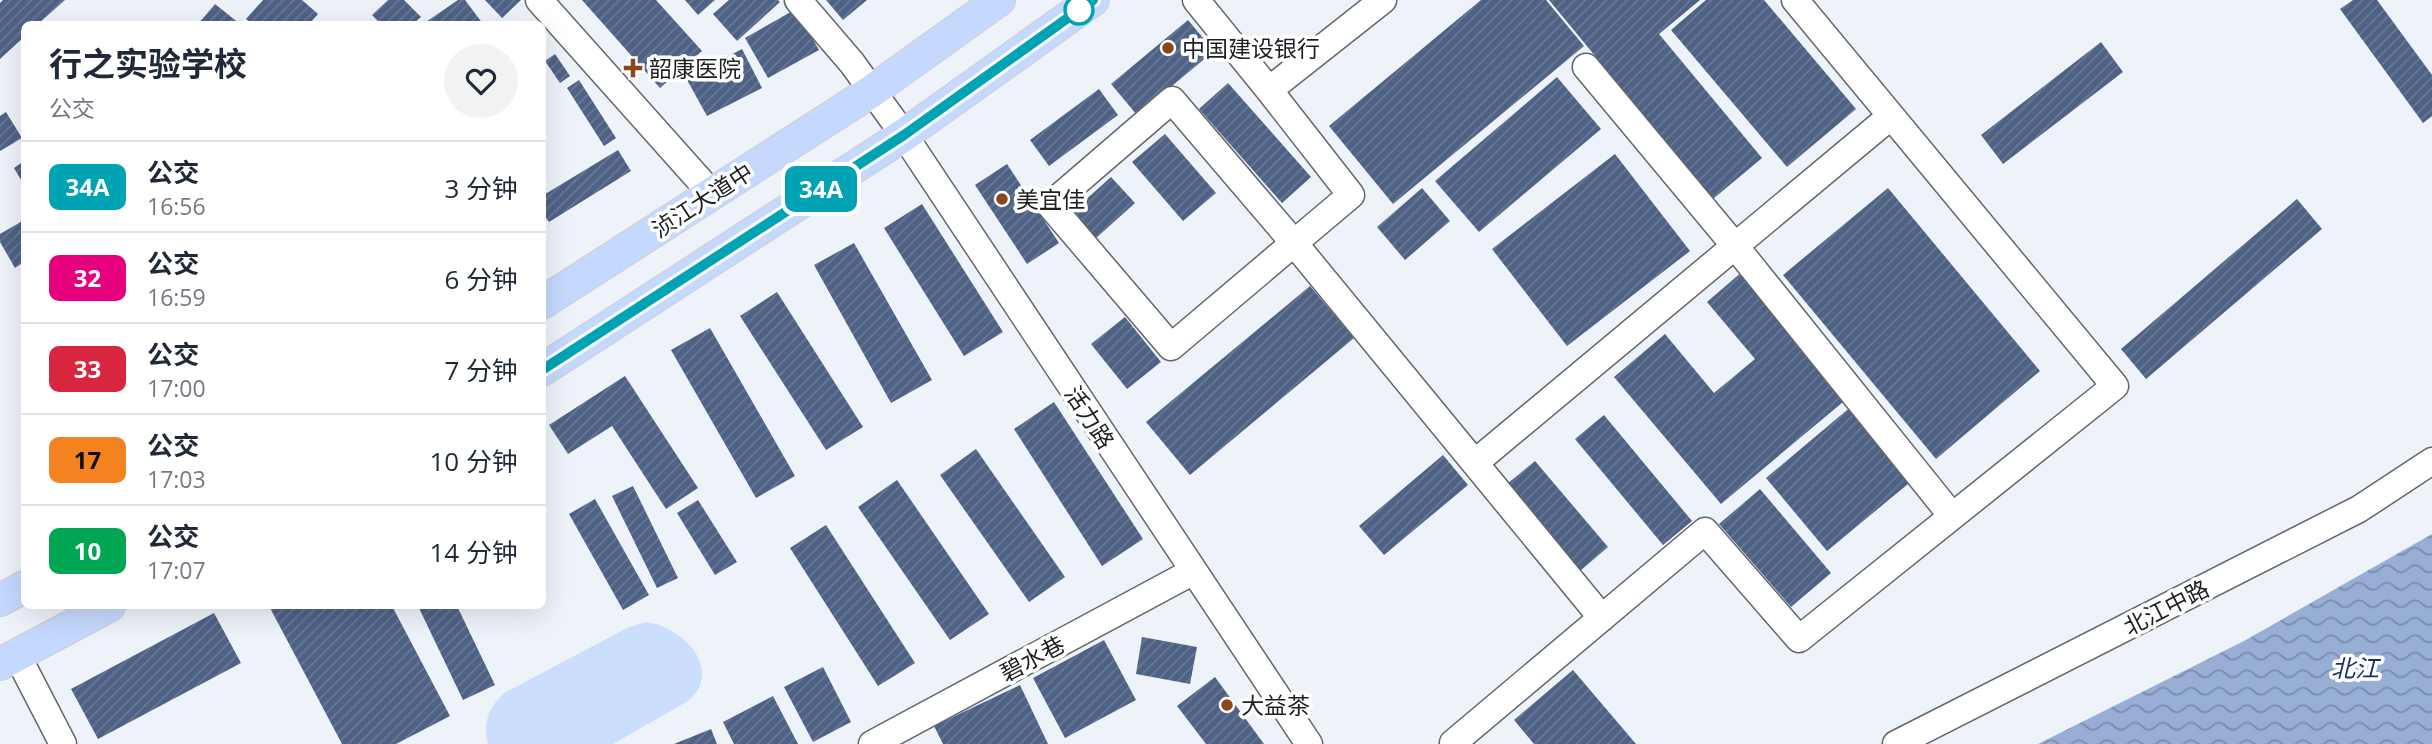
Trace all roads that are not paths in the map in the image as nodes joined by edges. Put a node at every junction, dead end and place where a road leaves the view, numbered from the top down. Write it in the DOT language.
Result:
graph roads {
  1 [pos="539,0"];
  2 [pos="799,0"];
  3 [pos="999,0"];
  4 [pos="1093,0"];
  5 [pos="1196,0"];
  6 [pos="1383,0"];
  7 [pos="1796,0"];
  8 [pos="1586,66"];
  9 [pos="1269,90"];
  10 [pos="872,91"];
  11 [pos="1891,116"];
  12 [pos="904,135"];
  13 [pos="712,194"];
  14 [pos="1294,243"];
  15 [pos="1735,246"];
  16 [pos="547,292"];
  17 [pos="546,367"];
  18 [pos="1477,461"];
  19 [pos="2432,461"];
  20 [pos="1952,516"];
  21 [pos="1192,572"];
  22 [pos="21,589"];
  23 [pos="0,600"];
  24 [pos="103,609"];
  25 [pos="1602,618"];
  26 [pos="8,660"];
  27 [pos="1453,743"];
  28 [pos="63,744"];
  29 [pos="872,744"];
  30 [pos="1309,744"];
  31 [pos="1896,744"];
  1 -- 13 [label="street"];
  2 -- 10 [label="street, 活力路"];
  3 -- 10 [label="main road, 浈江大道中"];
  4 -- 12 [label="main road"];
  5 -- 9 [label="street"];
  6 -- 9 [label="street"];
  7 -- 11 [label="street"];
  8 -- 15 [label="street"];
  9 -- 14 [label="street"];
  10 -- 12 [label="street, 活力路"];
  10 -- 13 [label="main road, 浈江大道中"];
  11 -- 15 [label="street"];
  11 -- 20 [label="street"];
  12 -- 17 [label="main road"];
  12 -- 21 [label="street, 活力路"];
  13 -- 16 [label="main road, 浈江大道中"];
  14 -- 14 [label="street"];
  14 -- 18 [label="street"];
  15 -- 18 [label="street"];
  15 -- 20 [label="street"];
  18 -- 25 [label="street"];
  19 -- 31 [label="street, 北江中路"];
  20 -- 25 [label="street"];
  21 -- 29 [label="street, 碧水巷"];
  21 -- 30 [label="street, 活力路"];
  22 -- 23 [label="main road"];
  24 -- 26 [label="main road"];
  25 -- 27 [label="street"];
  26 -- 28 [label="street"];
}
